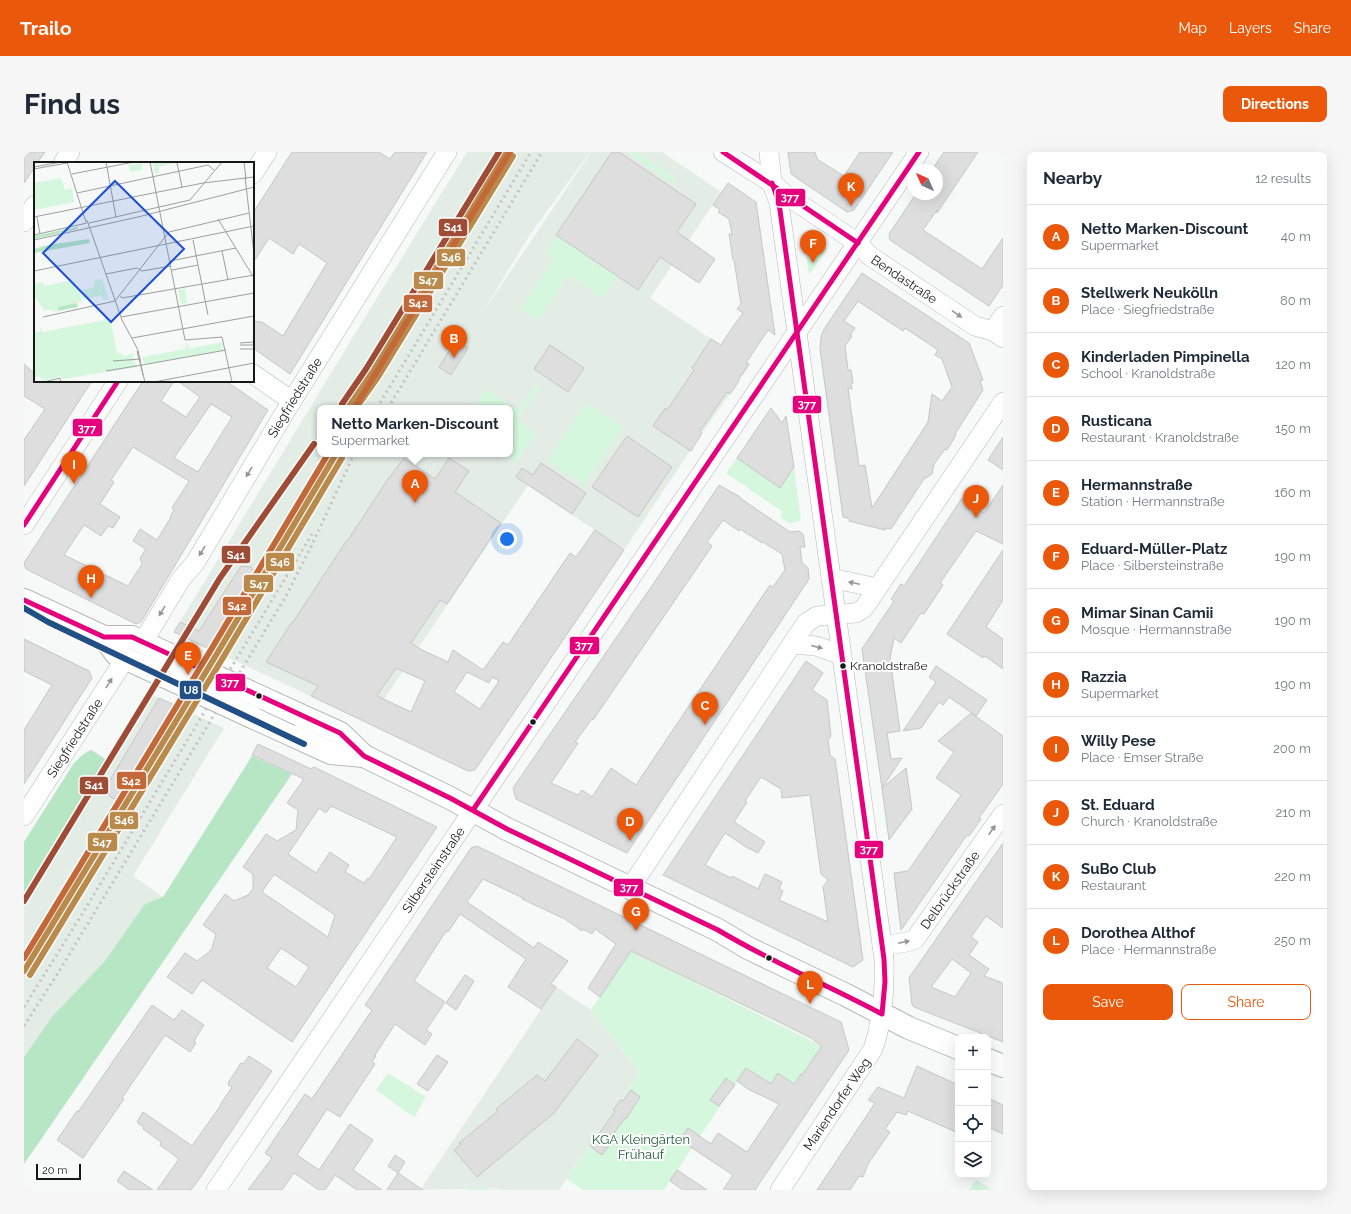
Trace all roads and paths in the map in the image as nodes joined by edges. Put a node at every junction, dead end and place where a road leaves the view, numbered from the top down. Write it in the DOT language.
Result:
graph roads {
  1 [pos="70,152"];
  2 [pos="267,152"];
  3 [pos="447,152"];
  4 [pos="723,152"];
  5 [pos="769,152"];
  6 [pos="919,152"];
  7 [pos="64,162"];
  8 [pos="254,172"];
  9 [pos="772,184"];
  10 [pos="858,243"];
  11 [pos="1000,329"];
  12 [pos="796,333"];
  13 [pos="254,375"];
  14 [pos="117,382"];
  15 [pos="292,401"];
  16 [pos="1003,402"];
  17 [pos="24,524"];
  18 [pos="831,578"];
  19 [pos="877,588"];
  20 [pos="24,600"];
  21 [pos="836,613"];
  22 [pos="104,637"];
  23 [pos="143,642"];
  24 [pos="792,644"];
  25 [pos="842,655"];
  26 [pos="125,658"];
  27 [pos="364,756"];
  28 [pos="473,810"];
  29 [pos="1003,814"];
  30 [pos="24,816"];
  31 [pos="630,888"];
  32 [pos="882,946"];
  33 [pos="882,1014"];
  34 [pos="955,1047"];
  35 [pos="991,1061"];
  36 [pos="1003,1066"];
  37 [pos="216,1190"];
  38 [pos="780,1190"];
  1 -- 7 [label="street"];
  2 -- 8 [label="street"];
  3 -- 15 [label="street, Siegfriedstraße"];
  4 -- 9 [label="street, Bendastraße"];
  5 -- 9 [label="street, Mariendorfer Weg"];
  6 -- 10 [label="street, Silbersteinstraße"];
  9 -- 10 [label="street, Bendastraße"];
  9 -- 12 [label="street, Mariendorfer Weg"];
  10 -- 11 [label="street, Bendastraße, one-way"];
  10 -- 12 [label="street, Silbersteinstraße"];
  12 -- 18 [label="street, Mariendorfer Weg"];
  12 -- 28 [label="street, Silbersteinstraße"];
  13 -- 15 [label="street"];
  14 -- 17 [label="street"];
  15 -- 23 [label="street, Siegfriedstraße, one-way"];
  16 -- 19 [label="street"];
  19 -- 18 [label="street, one-way"];
  18 -- 21 [label="street, Mariendorfer Weg"];
  19 -- 21 [label="street"];
  20 -- 22 [label="main road"];
  21 -- 24 [label="street"];
  21 -- 25 [label="street, Mariendorfer Weg"];
  22 -- 23 [label="main road"];
  22 -- 26 [label="main road"];
  23 -- 27 [label="main road, bridge"];
  24 -- 25 [label="street, one-way"];
  24 -- 31 [label="street"];
  25 -- 32 [label="street, Mariendorfer Weg"];
  26 -- 27 [label="main road, bridge"];
  30 -- 26 [label="street, Siegfriedstraße, one-way"];
  27 -- 28 [label="main road"];
  28 -- 31 [label="main road"];
  28 -- 37 [label="street, Silbersteinstraße"];
  32 -- 29 [label="street, Delbrückstraße, one-way"];
  31 -- 33 [label="main road"];
  32 -- 33 [label="street, Mariendorfer Weg"];
  33 -- 34 [label="main road"];
  33 -- 38 [label="street, Mariendorfer Weg"];
  35 -- 36 [label="main road"];
}
